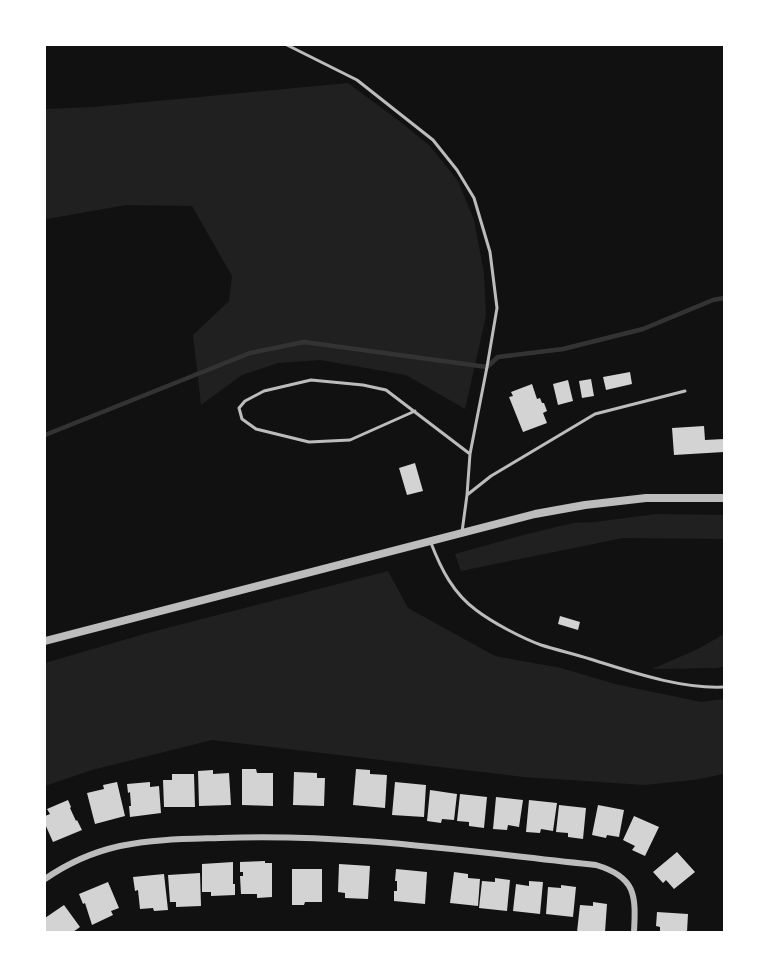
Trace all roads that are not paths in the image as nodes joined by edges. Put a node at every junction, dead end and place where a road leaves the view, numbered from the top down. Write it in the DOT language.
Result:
graph roads {
  1 [pos="287,45"];
  2 [pos="685,392"];
  3 [pos="415,411"];
  4 [pos="470,454"];
  5 [pos="467,495"];
  6 [pos="724,498"];
  7 [pos="462,533"];
  8 [pos="431,541"];
  9 [pos="45,641"];
  10 [pos="724,687"];
  11 [pos="45,879"];
  12 [pos="634,932"];
  1 -- 4 [label="lane"];
  2 -- 5 [label="lane"];
  3 -- 3 [label="lane"];
  3 -- 4 [label="lane"];
  4 -- 5 [label="lane"];
  5 -- 7 [label="lane"];
  6 -- 7 [label="street"];
  7 -- 8 [label="street"];
  8 -- 9 [label="street"];
  8 -- 10 [label="lane"];
  11 -- 12 [label="street"];
}
